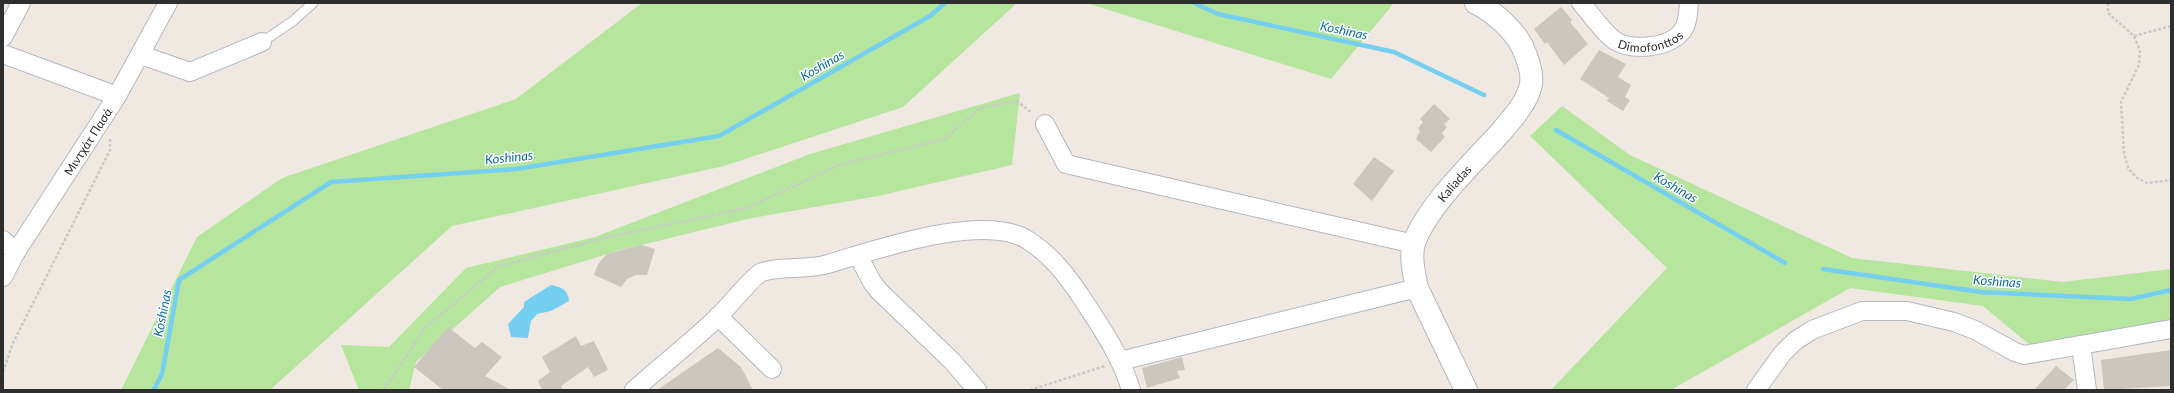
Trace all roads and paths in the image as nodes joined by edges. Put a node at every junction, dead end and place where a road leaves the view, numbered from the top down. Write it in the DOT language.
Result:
graph roads {
  1 [pos="20,3"];
  2 [pos="168,3"];
  3 [pos="313,3"];
  4 [pos="1476,3"];
  5 [pos="1581,3"];
  6 [pos="1689,3"];
  7 [pos="2108,3"];
  8 [pos="2171,26"];
  9 [pos="2134,36"];
  10 [pos="3,37"];
  11 [pos="262,42"];
  12 [pos="3,54"];
  13 [pos="141,55"];
  14 [pos="117,96"];
  15 [pos="1045,124"];
  16 [pos="110,136"];
  17 [pos="2171,180"];
  18 [pos="1414,244"];
  19 [pos="10,246"];
  20 [pos="858,255"];
  21 [pos="3,277"];
  22 [pos="1417,288"];
  23 [pos="718,316"];
  24 [pos="2171,329"];
  25 [pos="2081,345"];
  26 [pos="1120,361"];
  27 [pos="772,369"];
  28 [pos="3,372"];
  29 [pos="384,390"];
  30 [pos="634,390"];
  31 [pos="977,390"];
  32 [pos="1030,390"];
  33 [pos="1131,390"];
  34 [pos="1466,390"];
  35 [pos="1756,390"];
  36 [pos="2087,390"];
  1 -- 10 [label="street"];
  2 -- 13 [label="street, Μιντχάτ Πασά"];
  3 -- 11 [label="lane"];
  4 -- 18 [label="street, Kaliadas"];
  5 -- 6 [label="street, Dimofonttos"];
  7 -- 9 [label="path"];
  8 -- 9 [label="path"];
  9 -- 17 [label="path"];
  11 -- 13 [label="street"];
  12 -- 14 [label="street"];
  13 -- 14 [label="street, Μιντχάτ Πασά"];
  14 -- 19 [label="street, Μιντχάτ Πασά"];
  15 -- 18 [label="street"];
  15 -- 29 [label="path"];
  16 -- 28 [label="path"];
  18 -- 22 [label="street, Kaliadas"];
  19 -- 21 [label="street, Μιντχάτ Πασά"];
  20 -- 23 [label="street"];
  20 -- 26 [label="street"];
  20 -- 31 [label="street"];
  22 -- 26 [label="street"];
  22 -- 34 [label="street, Kaliadas"];
  23 -- 27 [label="street"];
  23 -- 30 [label="street"];
  24 -- 25 [label="street"];
  25 -- 35 [label="street"];
  25 -- 36 [label="street"];
  26 -- 32 [label="path"];
  26 -- 33 [label="street"];
}
